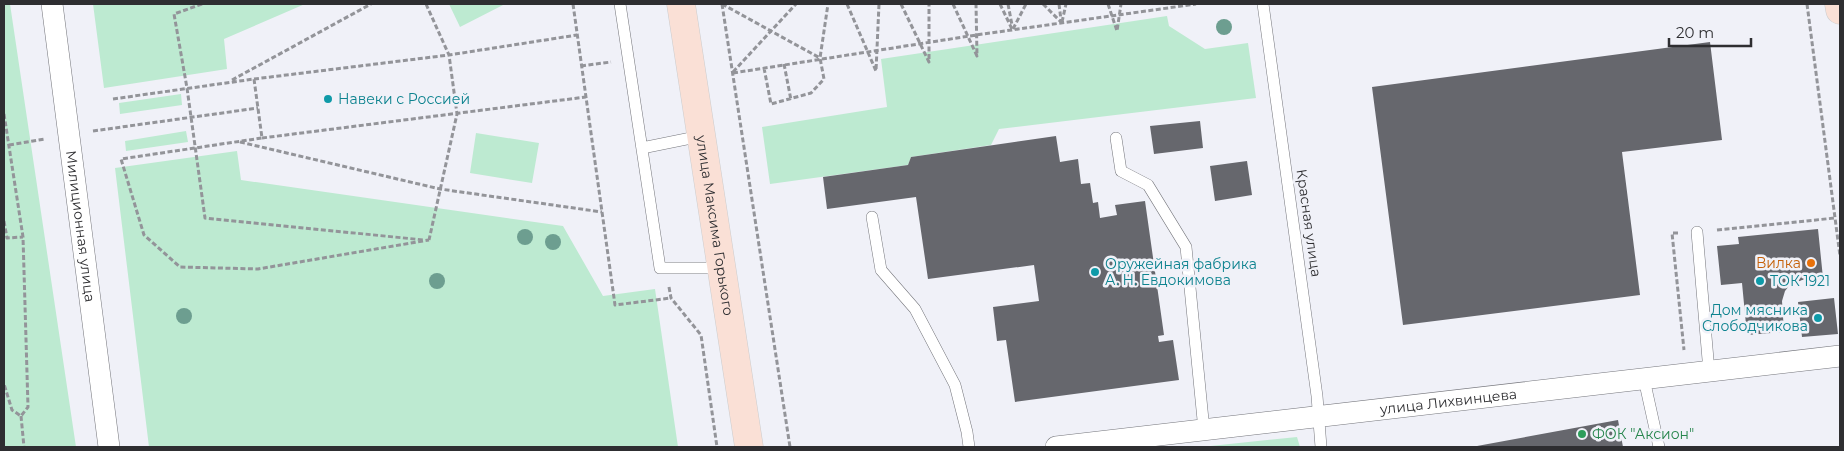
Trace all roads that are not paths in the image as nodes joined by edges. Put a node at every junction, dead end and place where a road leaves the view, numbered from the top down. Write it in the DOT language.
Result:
graph roads {
  1 [pos="52,4"];
  2 [pos="620,4"];
  3 [pos="681,4"];
  4 [pos="1263,4"];
  5 [pos="1839,4"];
  6 [pos="1840,10"];
  7 [pos="702,136"];
  8 [pos="1116,138"];
  9 [pos="642,148"];
  10 [pos="872,217"];
  11 [pos="1697,232"];
  12 [pos="722,268"];
  13 [pos="1840,356"];
  14 [pos="1709,371"];
  15 [pos="1644,379"];
  16 [pos="1320,416"];
  17 [pos="1204,430"];
  18 [pos="1087,446"];
  19 [pos="109,447"];
  20 [pos="749,447"];
  21 [pos="970,447"];
  22 [pos="1056,447"];
  23 [pos="1321,447"];
  24 [pos="1659,447"];
  1 -- 19 [label="street, Милиционная улица"];
  2 -- 9 [label="lane"];
  3 -- 7 [label="main road, улица Максима Горького"];
  4 -- 16 [label="lane, Красная улица"];
  5 -- 6 [label="main road"];
  7 -- 9 [label="lane"];
  7 -- 12 [label="main road, улица Максима Горького"];
  8 -- 17 [label="lane"];
  9 -- 12 [label="lane"];
  10 -- 21 [label="lane"];
  11 -- 14 [label="lane"];
  12 -- 20 [label="main road, улица Максима Горького"];
  13 -- 14 [label="street, улица Лихвинцева"];
  14 -- 15 [label="street, улица Лихвинцева"];
  15 -- 16 [label="street, улица Лихвинцева"];
  15 -- 24 [label="lane"];
  16 -- 17 [label="street, улица Лихвинцева"];
  16 -- 23 [label="lane, Красная улица"];
  17 -- 18 [label="street, улица Лихвинцева"];
  18 -- 22 [label="street, улица Лихвинцева"];
}
